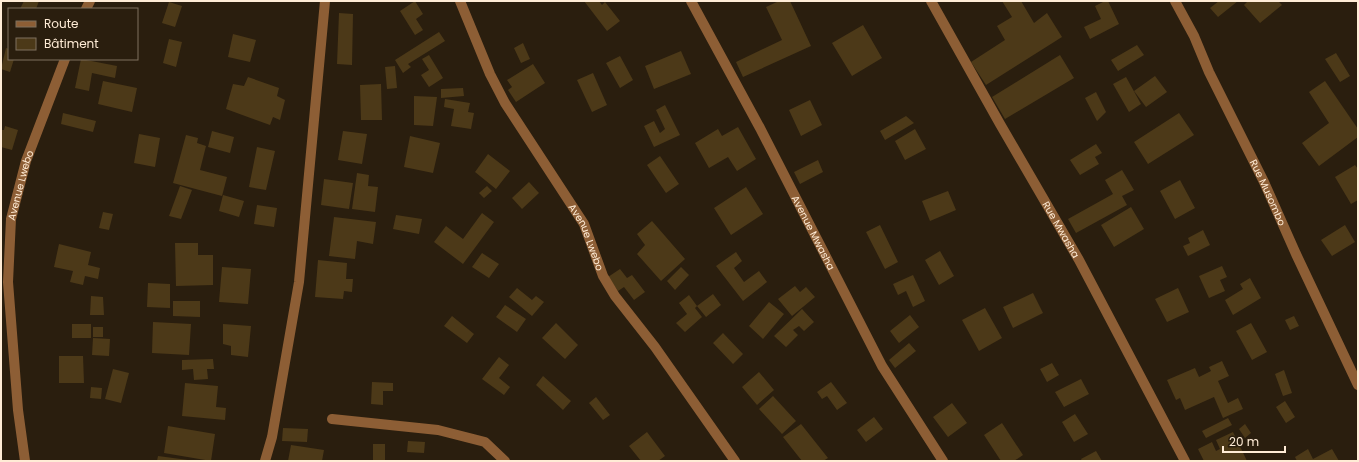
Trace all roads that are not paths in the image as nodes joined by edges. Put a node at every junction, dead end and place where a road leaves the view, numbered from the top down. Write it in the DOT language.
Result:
graph roads {
  1 [pos="325,1"];
  2 [pos="460,1"];
  3 [pos="691,1"];
  4 [pos="931,1"];
  5 [pos="1175,1"];
  6 [pos="65,60"];
  7 [pos="1357,380"];
  8 [pos="332,419"];
  9 [pos="25,461"];
  10 [pos="265,461"];
  11 [pos="505,461"];
  12 [pos="735,461"];
  13 [pos="943,461"];
  14 [pos="1185,461"];
  1 -- 10 [label="street"];
  2 -- 12 [label="street, Avenue Lwebo"];
  3 -- 13 [label="street, Avenue Mwasha"];
  4 -- 14 [label="street, Rue Mwasha"];
  5 -- 7 [label="street, Rue Musombo"];
  6 -- 9 [label="street, Avenue Lwebo"];
  8 -- 11 [label="street"];
}
